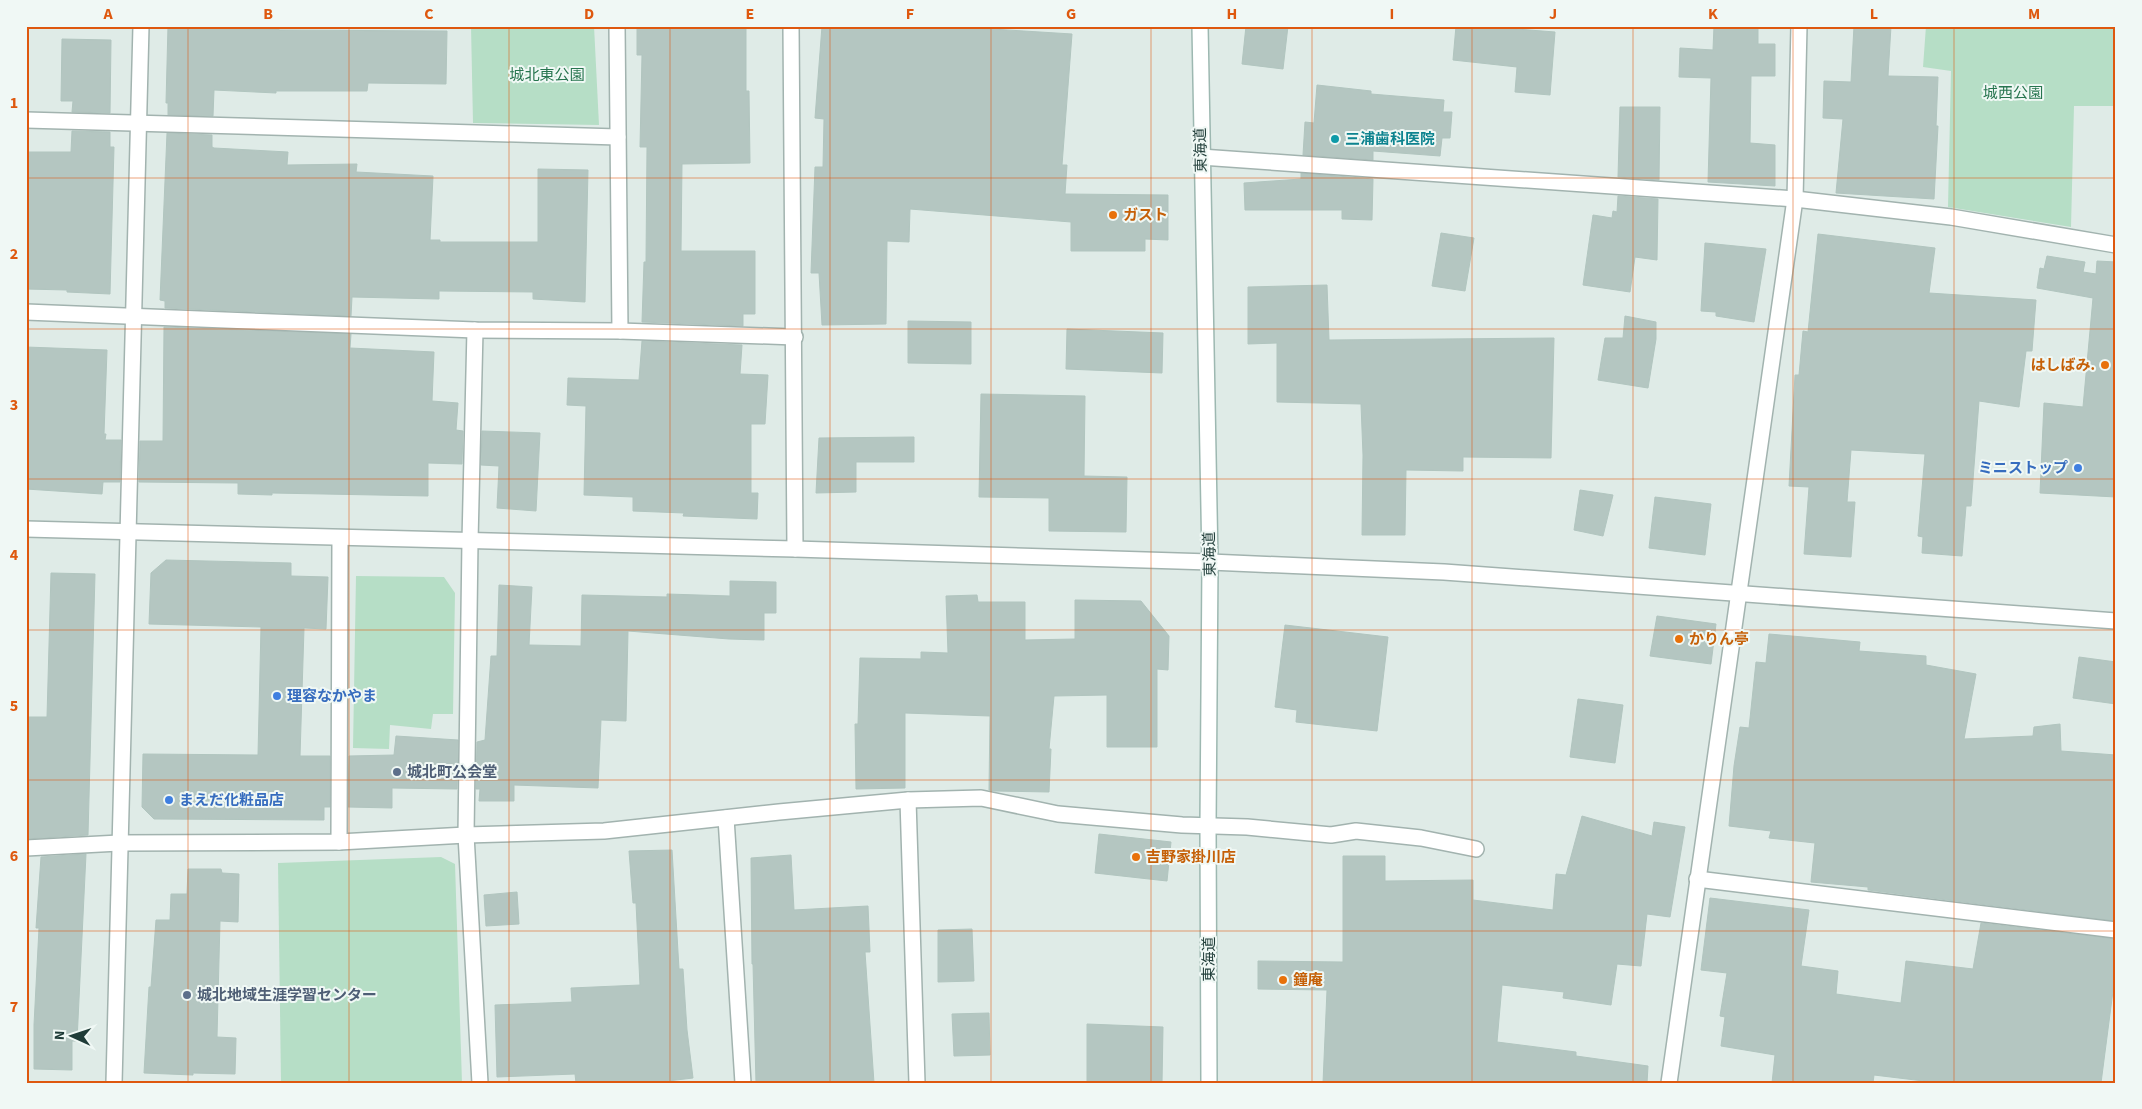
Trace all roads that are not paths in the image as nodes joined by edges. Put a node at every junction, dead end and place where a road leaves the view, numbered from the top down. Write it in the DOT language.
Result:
graph roads {
  1 [pos="141,26"];
  2 [pos="617,26"];
  3 [pos="791,26"];
  4 [pos="1200,26"];
  5 [pos="1799,26"];
  6 [pos="26,120"];
  7 [pos="139,123"];
  8 [pos="618,137"];
  9 [pos="1201,157"];
  10 [pos="1795,200"];
  11 [pos="2116,245"];
  12 [pos="26,312"];
  13 [pos="134,316"];
  14 [pos="475,330"];
  15 [pos="620,330"];
  16 [pos="795,337"];
  17 [pos="26,529"];
  18 [pos="128,532"];
  19 [pos="340,538"];
  20 [pos="470,541"];
  21 [pos="794,549"];
  22 [pos="1210,562"];
  23 [pos="1739,593"];
  24 [pos="2116,621"];
  25 [pos="908,800"];
  26 [pos="726,818"];
  27 [pos="1208,826"];
  28 [pos="466,835"];
  29 [pos="339,842"];
  30 [pos="119,843"];
  31 [pos="26,848"];
  32 [pos="1476,849"];
  33 [pos="1697,880"];
  34 [pos="2116,930"];
  35 [pos="114,1083"];
  36 [pos="480,1083"];
  37 [pos="743,1083"];
  38 [pos="917,1083"];
  39 [pos="1210,1083"];
  40 [pos="1668,1083"];
  1 -- 7 [label="street"];
  2 -- 8 [label="street"];
  3 -- 16 [label="street"];
  4 -- 9 [label="street, 東海道"];
  5 -- 10 [label="street"];
  6 -- 7 [label="street"];
  7 -- 8 [label="street"];
  7 -- 13 [label="street"];
  8 -- 15 [label="street"];
  9 -- 10 [label="street"];
  9 -- 22 [label="street, 東海道"];
  10 -- 11 [label="street"];
  10 -- 23 [label="street"];
  12 -- 13 [label="street"];
  13 -- 14 [label="street"];
  13 -- 18 [label="street"];
  14 -- 15 [label="street"];
  14 -- 20 [label="street"];
  15 -- 16 [label="street"];
  16 -- 21 [label="street"];
  17 -- 18 [label="street"];
  18 -- 19 [label="street"];
  18 -- 30 [label="street"];
  19 -- 20 [label="street"];
  19 -- 29 [label="street"];
  20 -- 21 [label="street"];
  20 -- 28 [label="street"];
  21 -- 22 [label="street"];
  22 -- 23 [label="street"];
  22 -- 27 [label="street, 東海道"];
  23 -- 24 [label="street"];
  23 -- 33 [label="street"];
  25 -- 26 [label="street"];
  25 -- 27 [label="street"];
  25 -- 38 [label="street"];
  26 -- 28 [label="street"];
  26 -- 37 [label="street"];
  27 -- 32 [label="street"];
  27 -- 39 [label="street, 東海道"];
  28 -- 29 [label="street"];
  28 -- 36 [label="street"];
  29 -- 30 [label="street"];
  30 -- 31 [label="street"];
  30 -- 35 [label="street"];
  33 -- 34 [label="street"];
  33 -- 40 [label="street"];
}
